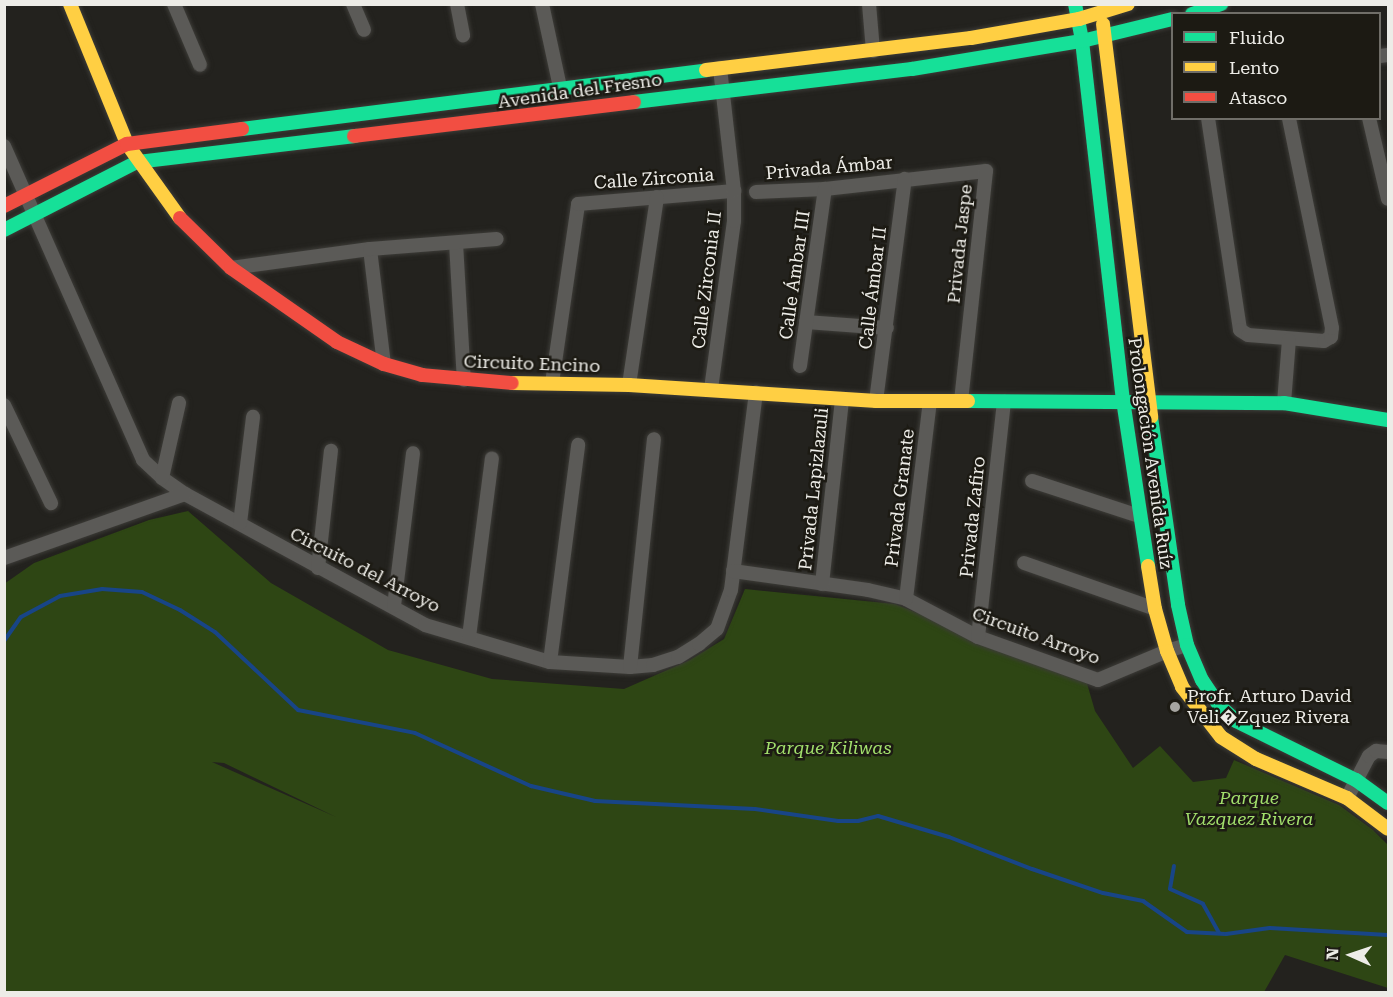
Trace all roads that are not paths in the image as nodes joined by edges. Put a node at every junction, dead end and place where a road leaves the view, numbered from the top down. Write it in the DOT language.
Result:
graph roads {
  1 [pos="70,4"];
  2 [pos="174,4"];
  3 [pos="353,4"];
  4 [pos="457,4"];
  5 [pos="542,4"];
  6 [pos="869,4"];
  7 [pos="1128,4"];
  8 [pos="1221,4"];
  9 [pos="1101,9"];
  10 [pos="1077,11"];
  11 [pos="1198,12"];
  12 [pos="1171,20"];
  13 [pos="364,30"];
  14 [pos="463,35"];
  15 [pos="1106,36"];
  16 [pos="1083,41"];
  17 [pos="873,51"];
  18 [pos="200,65"];
  19 [pos="720,68"];
  20 [pos="560,87"];
  21 [pos="722,90"];
  22 [pos="1208,120"];
  23 [pos="1289,120"];
  24 [pos="1369,120"];
  25 [pos="127,144"];
  26 [pos="4,146"];
  27 [pos="137,162"];
  28 [pos="905,179"];
  29 [pos="825,189"];
  30 [pos="734,190"];
  31 [pos="756,192"];
  32 [pos="25,196"];
  33 [pos="657,197"];
  34 [pos="1389,199"];
  35 [pos="4,206"];
  36 [pos="36,213"];
  37 [pos="4,230"];
  38 [pos="497,239"];
  39 [pos="456,243"];
  40 [pos="370,249"];
  41 [pos="231,267"];
  42 [pos="806,322"];
  43 [pos="887,328"];
  44 [pos="1289,340"];
  45 [pos="384,364"];
  46 [pos="800,366"];
  47 [pos="464,380"];
  48 [pos="552,383"];
  49 [pos="629,385"];
  50 [pos="711,389"];
  51 [pos="756,393"];
  52 [pos="842,399"];
  53 [pos="1123,400"];
  54 [pos="1148,400"];
  55 [pos="876,401"];
  56 [pos="961,401"];
  57 [pos="1004,401"];
  58 [pos="179,402"];
  59 [pos="930,402"];
  60 [pos="1284,403"];
  61 [pos="4,405"];
  62 [pos="253,417"];
  63 [pos="1389,420"];
  64 [pos="654,439"];
  65 [pos="578,445"];
  66 [pos="331,451"];
  67 [pos="413,453"];
  68 [pos="492,458"];
  69 [pos="162,478"];
  70 [pos="1032,481"];
  71 [pos="185,494"];
  72 [pos="51,502"];
  73 [pos="1139,516"];
  74 [pos="240,523"];
  75 [pos="4,558"];
  76 [pos="1024,563"];
  77 [pos="318,567"];
  78 [pos="733,570"];
  79 [pos="822,584"];
  80 [pos="906,598"];
  81 [pos="394,606"];
  82 [pos="1155,609"];
  83 [pos="978,637"];
  84 [pos="469,638"];
  85 [pos="1187,645"];
  86 [pos="1167,651"];
  87 [pos="550,662"];
  88 [pos="630,667"];
  89 [pos="1389,752"];
  90 [pos="1356,780"];
  91 [pos="1347,798"];
  92 [pos="1389,803"];
  93 [pos="1389,829"];
  1 -- 25 [label="street, Circuito Encino"];
  2 -- 18 [label="street"];
  3 -- 13 [label="street"];
  4 -- 14 [label="street"];
  5 -- 20 [label="street"];
  6 -- 17 [label="street"];
  7 -- 9 [label="street, Avenida del Fresno"];
  8 -- 11 [label="street"];
  9 -- 10 [label="street, Avenida del Fresno"];
  9 -- 15 [label="street, Prolongación Avenida Ruíz"];
  10 -- 16 [label="street, Prolongación Avenida Ruíz"];
  10 -- 17 [label="street, Avenida del Fresno"];
  12 -- 15 [label="street, Avenida del Fresno"];
  15 -- 16 [label="street, Avenida del Fresno"];
  15 -- 54 [label="street, Prolongación Avenida Ruíz"];
  16 -- 21 [label="street, Avenida del Fresno"];
  16 -- 53 [label="street, Prolongación Avenida Ruíz"];
  17 -- 19 [label="street, Avenida del Fresno"];
  19 -- 20 [label="street, Avenida del Fresno"];
  19 -- 21 [label="street, Calle Zirconia II"];
  20 -- 25 [label="street, Avenida del Fresno"];
  21 -- 27 [label="street, Avenida del Fresno"];
  21 -- 30 [label="street, Calle Zirconia II"];
  22 -- 44 [label="street"];
  23 -- 44 [label="street"];
  24 -- 34 [label="street"];
  25 -- 27 [label="street, Circuito Encino"];
  25 -- 32 [label="street, Avenida del Fresno"];
  26 -- 32 [label="street, Circuito del Arroyo"];
  27 -- 36 [label="street, Avenida del Fresno"];
  27 -- 41 [label="street, Circuito Encino"];
  28 -- 29 [label="street, Privada Ámbar"];
  28 -- 43 [label="street, Calle Ámbar II"];
  28 -- 56 [label="street, Privada Jaspe"];
  29 -- 31 [label="street, Privada Ámbar"];
  29 -- 42 [label="street, Calle Ámbar III"];
  30 -- 33 [label="street, Calle Zirconia"];
  30 -- 50 [label="street, Calle Zirconia II"];
  32 -- 35 [label="street, Avenida del Fresno"];
  32 -- 36 [label="street, Circuito del Arroyo"];
  33 -- 48 [label="street, Calle Zirconia"];
  33 -- 49 [label="street"];
  36 -- 37 [label="street, Avenida del Fresno"];
  36 -- 69 [label="street, Circuito del Arroyo"];
  38 -- 39 [label="street"];
  39 -- 40 [label="street"];
  39 -- 47 [label="street"];
  40 -- 41 [label="street"];
  40 -- 45 [label="street"];
  41 -- 45 [label="street, Circuito Encino"];
  42 -- 43 [label="street"];
  42 -- 46 [label="street, Calle Ámbar III"];
  43 -- 55 [label="street, Calle Ámbar II"];
  44 -- 60 [label="street"];
  45 -- 47 [label="street, Circuito Encino"];
  47 -- 48 [label="street, Circuito Encino"];
  48 -- 49 [label="street, Circuito Encino"];
  49 -- 50 [label="street, Circuito Encino"];
  50 -- 51 [label="street, Circuito Encino"];
  51 -- 52 [label="street, Circuito Encino"];
  51 -- 78 [label="street, Circuito del Arroyo"];
  52 -- 55 [label="street, Circuito Encino"];
  52 -- 79 [label="street, Privada Lapizlazuli"];
  53 -- 54 [label="street, Circuito Encino"];
  53 -- 57 [label="street, Circuito Encino"];
  53 -- 73 [label="street, Prolongación Avenida Ruíz"];
  54 -- 60 [label="street, Circuito Encino"];
  54 -- 85 [label="street, Prolongación Avenida Ruíz"];
  55 -- 59 [label="street, Circuito Encino"];
  56 -- 57 [label="street, Circuito Encino"];
  56 -- 59 [label="street, Circuito Encino"];
  57 -- 83 [label="street, Privada Zafiro"];
  58 -- 69 [label="street"];
  59 -- 80 [label="street, Privada Granate"];
  60 -- 63 [label="street, Circuito Encino"];
  61 -- 72 [label="street"];
  62 -- 74 [label="street"];
  64 -- 88 [label="street"];
  65 -- 87 [label="street"];
  66 -- 77 [label="street"];
  67 -- 81 [label="street"];
  68 -- 84 [label="street"];
  69 -- 71 [label="street, Circuito del Arroyo"];
  70 -- 73 [label="street"];
  71 -- 74 [label="street, Circuito del Arroyo"];
  71 -- 75 [label="street"];
  73 -- 82 [label="street, Prolongación Avenida Ruíz"];
  74 -- 77 [label="street, Circuito del Arroyo"];
  76 -- 82 [label="street"];
  77 -- 81 [label="street, Circuito del Arroyo"];
  78 -- 79 [label="street, Circuito Arroyo"];
  78 -- 88 [label="street, Circuito del Arroyo"];
  79 -- 80 [label="street, Circuito Arroyo"];
  80 -- 83 [label="street, Circuito Arroyo"];
  81 -- 84 [label="street, Circuito del Arroyo"];
  82 -- 86 [label="street, Prolongación Avenida Ruíz"];
  83 -- 86 [label="street, Circuito Arroyo"];
  84 -- 87 [label="street, Circuito del Arroyo"];
  85 -- 86 [label="street, Circuito Arroyo"];
  85 -- 90 [label="street, Prolongación Avenida Ruíz"];
  86 -- 91 [label="street, Prolongación Avenida Ruíz"];
  87 -- 88 [label="street, Circuito del Arroyo"];
  89 -- 90 [label="street"];
  90 -- 91 [label="street"];
  90 -- 92 [label="street, Prolongación Avenida Ruíz"];
  91 -- 93 [label="street, Prolongación Avenida Ruíz"];
}
